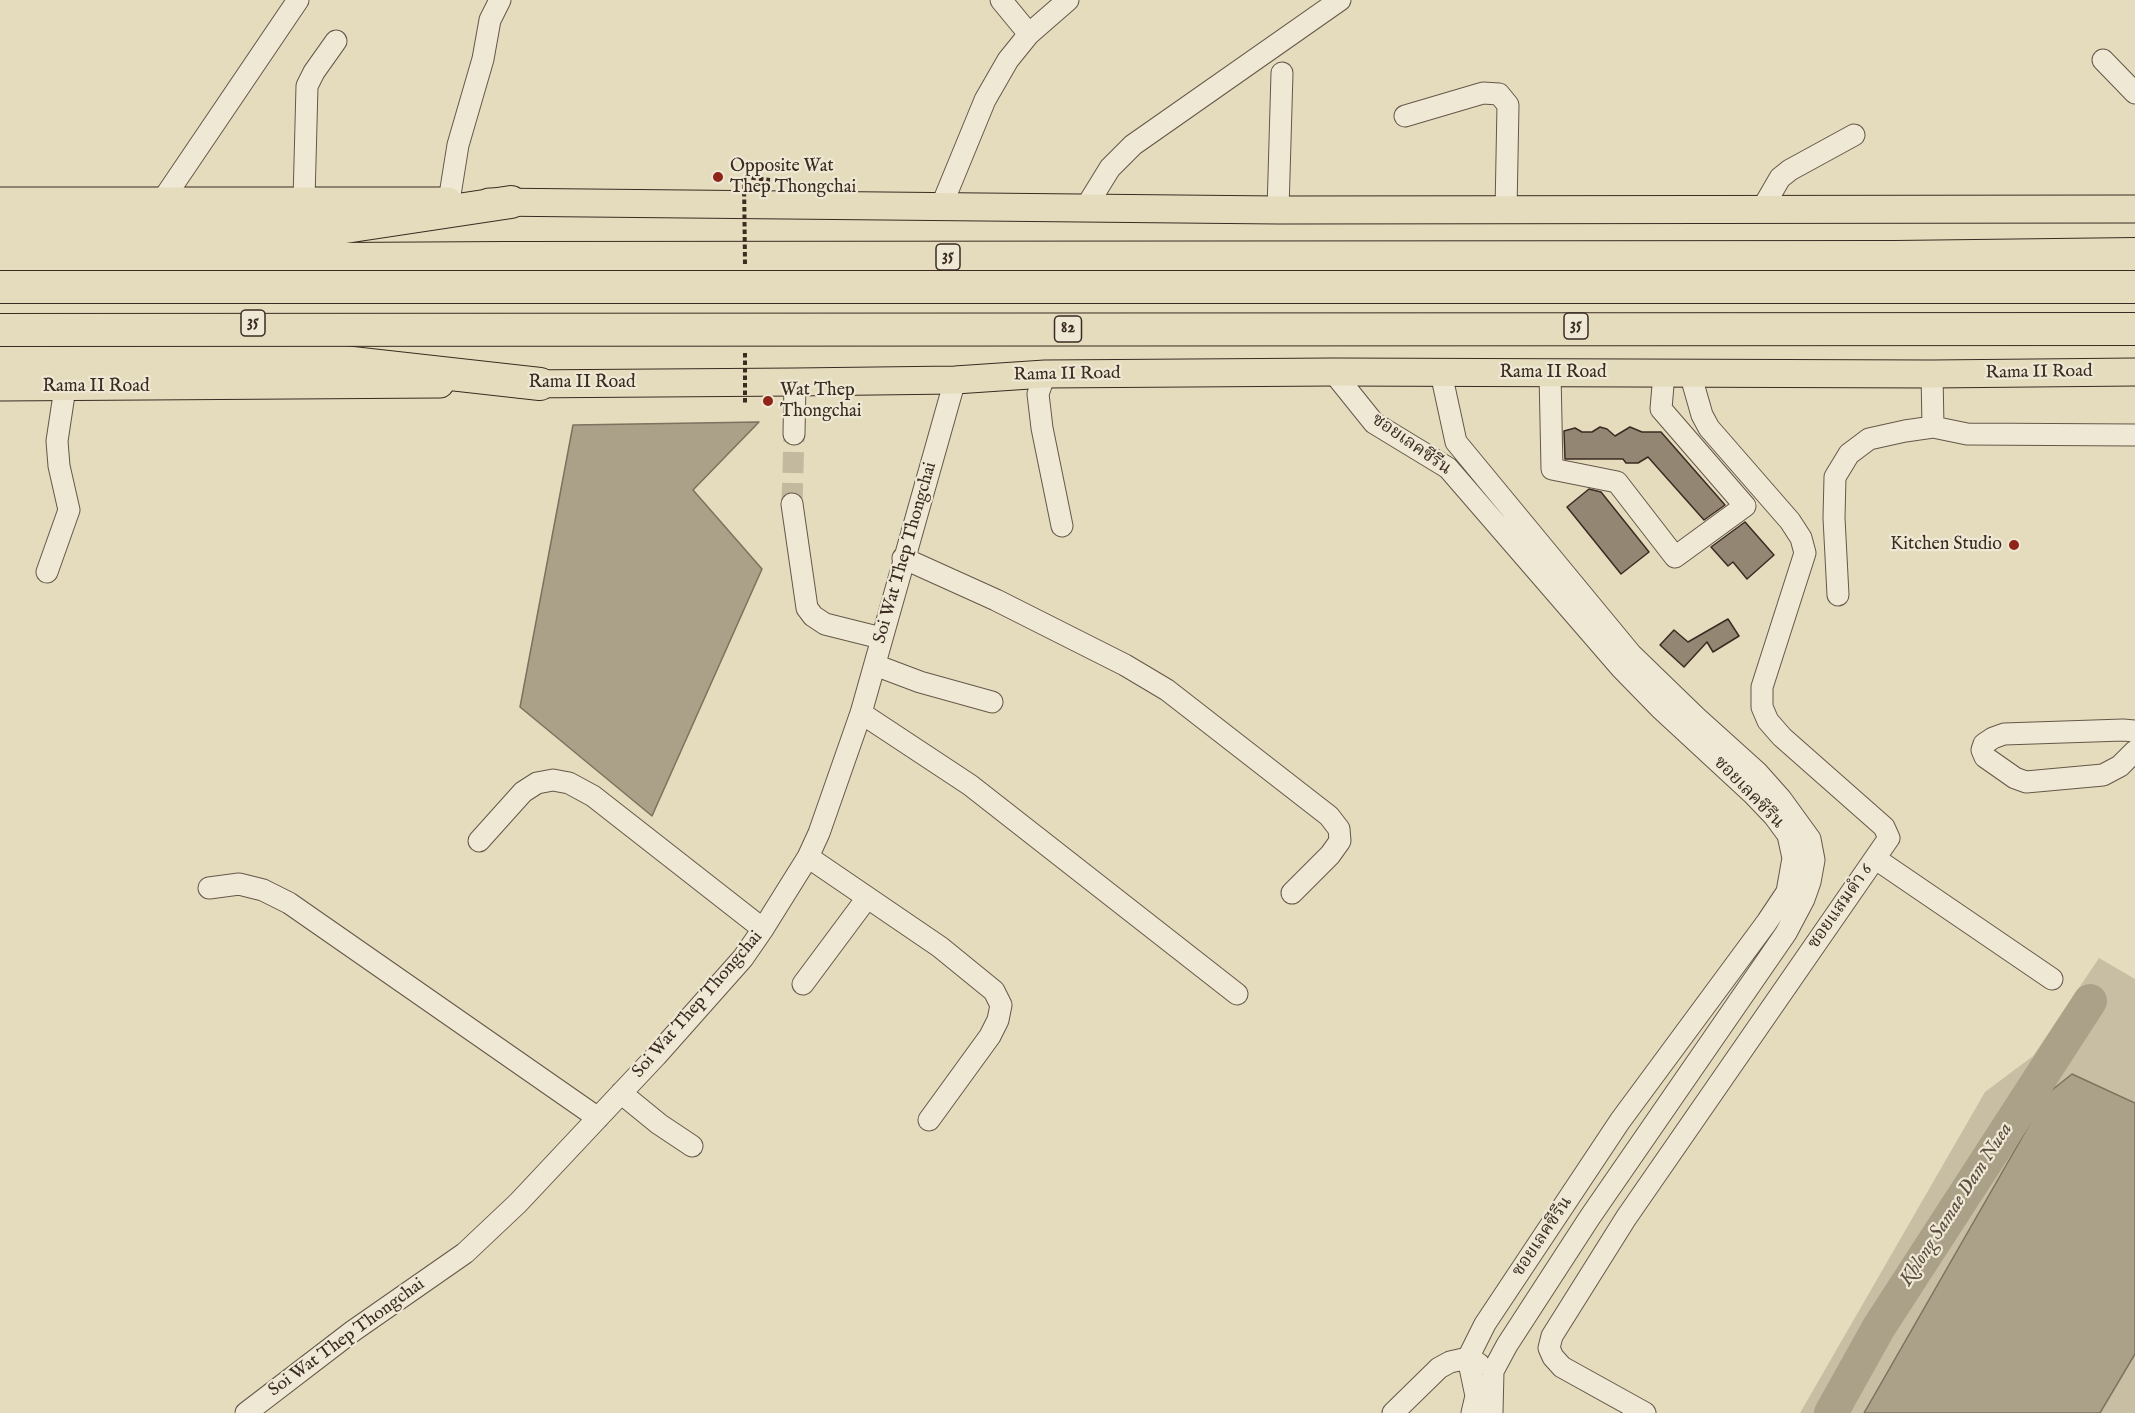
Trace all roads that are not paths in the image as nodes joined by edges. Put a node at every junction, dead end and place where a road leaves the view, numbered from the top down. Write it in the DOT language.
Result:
graph roads {
  1 [pos="298,0"];
  2 [pos="500,0"];
  3 [pos="1001,0"];
  4 [pos="1068,0"];
  5 [pos="1340,0"];
  6 [pos="1029,34"];
  7 [pos="336,41"];
  8 [pos="2103,60"];
  9 [pos="1281,73"];
  10 [pos="2135,93"];
  11 [pos="1405,116"];
  12 [pos="1854,135"];
  13 [pos="304,200"];
  14 [pos="0,201"];
  15 [pos="162,201"];
  16 [pos="449,201"];
  17 [pos="511,202"];
  18 [pos="941,207"];
  19 [pos="1086,207"];
  20 [pos="1762,209"];
  21 [pos="2135,209"];
  22 [pos="1278,210"];
  23 [pos="1506,210"];
  24 [pos="0,230"];
  25 [pos="325,230"];
  26 [pos="2135,254"];
  27 [pos="507,258"];
  28 [pos="0,261"];
  29 [pos="0,287"];
  30 [pos="2135,287"];
  31 [pos="0,323"];
  32 [pos="506,323"];
  33 [pos="2135,329"];
  34 [pos="0,330"];
  35 [pos="325,360"];
  36 [pos="0,362"];
  37 [pos="1333,372"];
  38 [pos="2135,372"];
  39 [pos="1441,373"];
  40 [pos="1550,373"];
  41 [pos="1677,373"];
  42 [pos="1932,374"];
  43 [pos="1045,375"];
  44 [pos="955,380"];
  45 [pos="795,382"];
  46 [pos="540,384"];
  47 [pos="0,387"];
  48 [pos="65,388"];
  49 [pos="1933,427"];
  50 [pos="794,434"];
  51 [pos="2135,435"];
  52 [pos="792,504"];
  53 [pos="1062,526"];
  54 [pos="903,558"];
  55 [pos="47,572"];
  56 [pos="1838,595"];
  57 [pos="881,638"];
  58 [pos="1626,661"];
  59 [pos="875,665"];
  60 [pos="992,702"];
  61 [pos="861,713"];
  62 [pos="2135,731"];
  63 [pos="2135,751"];
  64 [pos="479,841"];
  65 [pos="808,857"];
  66 [pos="1876,859"];
  67 [pos="209,888"];
  68 [pos="1292,892"];
  69 [pos="867,898"];
  70 [pos="1767,922"];
  71 [pos="763,929"];
  72 [pos="1786,933"];
  73 [pos="2052,979"];
  74 [pos="803,984"];
  75 [pos="1238,994"];
  76 [pos="621,1093"];
  77 [pos="598,1118"];
  78 [pos="929,1120"];
  79 [pos="692,1146"];
  80 [pos="1468,1358"];
  81 [pos="1493,1371"];
  82 [pos="246,1413"];
  83 [pos="1393,1413"];
  84 [pos="1472,1413"];
  85 [pos="1492,1413"];
  86 [pos="1645,1413"];
  1 -- 15 [label="street"];
  2 -- 16 [label="street"];
  3 -- 6 [label="street"];
  4 -- 6 [label="street"];
  5 -- 19 [label="street"];
  6 -- 18 [label="street"];
  7 -- 13 [label="street"];
  8 -- 10 [label="street"];
  9 -- 22 [label="street"];
  11 -- 23 [label="street"];
  12 -- 20 [label="street"];
  13 -- 15 [label="main road"];
  13 -- 16 [label="main road"];
  14 -- 15 [label="main road"];
  16 -- 17 [label="main road"];
  17 -- 18 [label="main road"];
  17 -- 25 [label="highway"];
  18 -- 19 [label="main road"];
  19 -- 22 [label="main road"];
  20 -- 21 [label="main road"];
  20 -- 23 [label="main road"];
  22 -- 23 [label="main road"];
  24 -- 25 [label="highway"];
  25 -- 27 [label="highway"];
  26 -- 27 [label="highway, 35"];
  27 -- 28 [label="highway, 35"];
  29 -- 30 [label="highway, bridge"];
  31 -- 32 [label="highway, 35"];
  32 -- 33 [label="highway, 35"];
  32 -- 35 [label="highway"];
  33 -- 34 [label="highway, 82, bridge"];
  35 -- 36 [label="highway"];
  35 -- 46 [label="highway"];
  37 -- 39 [label="main road, Rama II Road"];
  37 -- 43 [label="main road, Rama II Road"];
  37 -- 58 [label="street, ซอยเลคซีรีน"];
  38 -- 42 [label="main road, Rama II Road"];
  39 -- 40 [label="main road, Rama II Road"];
  39 -- 58 [label="street, ซอยเลคซีรีน"];
  40 -- 41 [label="main road, Rama II Road"];
  40 -- 41 [label="street"];
  41 -- 42 [label="main road, Rama II Road"];
  41 -- 66 [label="street, ซอยแสมดำ 6"];
  42 -- 49 [label="street"];
  43 -- 44 [label="main road, Rama II Road"];
  43 -- 53 [label="street"];
  44 -- 45 [label="main road, Rama II Road"];
  44 -- 54 [label="street, Soi Wat Thep Thongchai"];
  45 -- 46 [label="main road, Rama II Road"];
  45 -- 50 [label="street"];
  46 -- 48 [label="main road, Rama II Road"];
  47 -- 48 [label="main road, Rama II Road"];
  48 -- 55 [label="street"];
  49 -- 51 [label="street"];
  49 -- 56 [label="street"];
  52 -- 57 [label="street"];
  54 -- 57 [label="street, Soi Wat Thep Thongchai"];
  54 -- 68 [label="street"];
  57 -- 59 [label="street, Soi Wat Thep Thongchai"];
  58 -- 70 [label="street, ซอยเลคซีรีน"];
  58 -- 72 [label="street, ซอยเลคซีรีน"];
  59 -- 60 [label="street"];
  59 -- 61 [label="street, Soi Wat Thep Thongchai"];
  61 -- 65 [label="street, Soi Wat Thep Thongchai"];
  61 -- 75 [label="street"];
  62 -- 63 [label="street"];
  64 -- 71 [label="street"];
  65 -- 69 [label="street"];
  65 -- 71 [label="street, Soi Wat Thep Thongchai"];
  66 -- 73 [label="street"];
  66 -- 86 [label="street, ซอยแสมดำ 6"];
  67 -- 77 [label="street"];
  69 -- 74 [label="street"];
  69 -- 78 [label="street"];
  70 -- 72 [label="street"];
  70 -- 80 [label="street, ซอยเลคซีรีน"];
  71 -- 76 [label="street, Soi Wat Thep Thongchai"];
  72 -- 81 [label="street, ซอยเลคซีรีน"];
  76 -- 77 [label="street, Soi Wat Thep Thongchai"];
  76 -- 79 [label="street"];
  77 -- 82 [label="street, Soi Wat Thep Thongchai"];
  80 -- 81 [label="street"];
  80 -- 83 [label="street"];
  80 -- 84 [label="street"];
  81 -- 85 [label="street, ซอยเลคซีรีน"];
}
